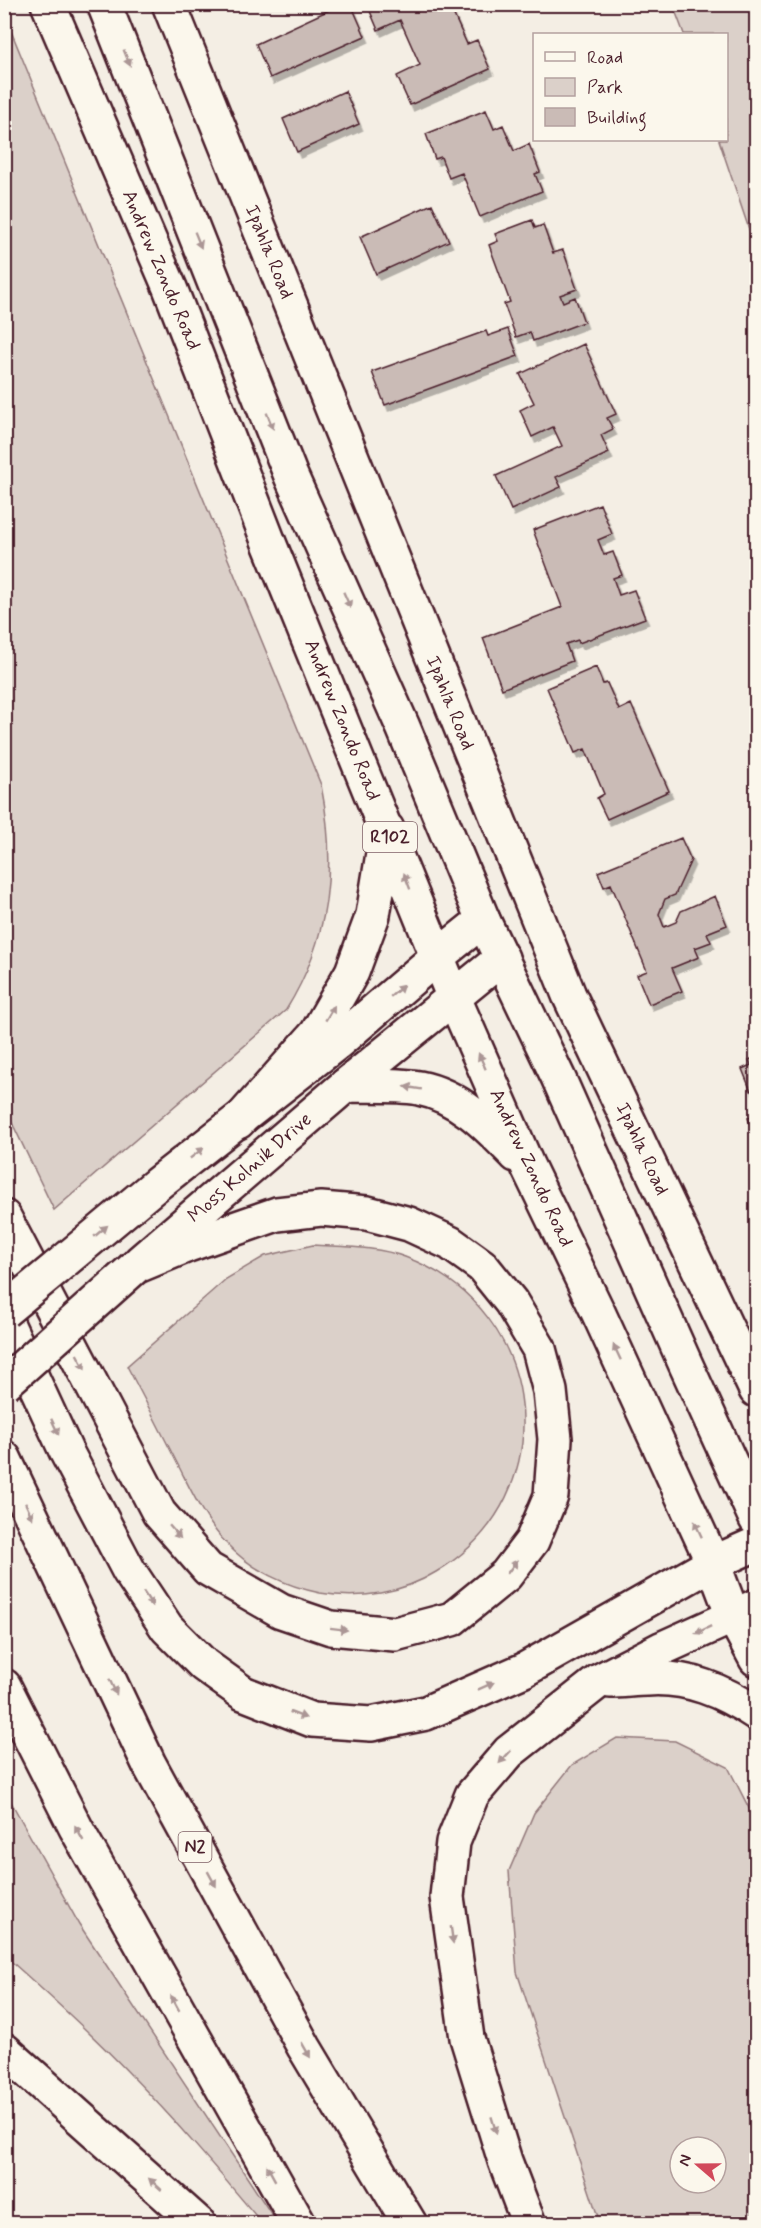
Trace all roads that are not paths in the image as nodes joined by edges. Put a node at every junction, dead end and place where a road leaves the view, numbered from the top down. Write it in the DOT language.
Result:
graph roads {
  1 [pos="48,4"];
  2 [pos="104,4"];
  3 [pos="169,4"];
  4 [pos="387,828"];
  5 [pos="483,920"];
  6 [pos="437,957"];
  7 [pos="502,958"];
  8 [pos="454,998"];
  9 [pos="346,1085"];
  10 [pos="238,1122"];
  11 [pos="528,1167"];
  12 [pos="4,1217"];
  13 [pos="182,1238"];
  14 [pos="4,1311"];
  15 [pos="4,1317"];
  16 [pos="4,1384"];
  17 [pos="756,1390"];
  18 [pos="4,1458"];
  19 [pos="756,1519"];
  20 [pos="756,1544"];
  21 [pos="713,1563"];
  22 [pos="745,1611"];
  23 [pos="756,1659"];
  24 [pos="598,1681"];
  25 [pos="4,1686"];
  26 [pos="756,1713"];
  27 [pos="4,2050"];
  28 [pos="199,2223"];
  29 [pos="300,2223"];
  30 [pos="410,2223"];
  31 [pos="529,2223"];
  1 -- 4 [label="main road, Andrew Zondo Road / R102"];
  2 -- 5 [label="main road, R102, one-way"];
  3 -- 17 [label="main road, Ipahla Road"];
  6 -- 4 [label="main road, Andrew Zondo Road / R102, one-way"];
  10 -- 4 [label="main road, one-way"];
  5 -- 6 [label="main road, Moss Kolnik Drive"];
  5 -- 7 [label="main road, R102"];
  6 -- 8 [label="main road, Andrew Zondo Road / R102"];
  10 -- 6 [label="main road, Moss Kolnik Drive, one-way"];
  7 -- 8 [label="main road, Moss Kolnik Drive"];
  7 -- 19 [label="main road, R102"];
  8 -- 9 [label="main road, Moss Kolnik Drive"];
  11 -- 8 [label="main road, Andrew Zondo Road / R102, one-way"];
  11 -- 9 [label="main road, one-way"];
  9 -- 13 [label="main road, Moss Kolnik Drive"];
  14 -- 10 [label="main road, Moss Kolnik Drive, one-way, bridge"];
  21 -- 11 [label="main road, Andrew Zondo Road / R102, one-way"];
  12 -- 13 [label="main road, one-way"];
  13 -- 16 [label="main road, bridge"];
  15 -- 21 [label="main road, one-way"];
  18 -- 30 [label="main road, N2, one-way"];
  20 -- 21 [label="main road"];
  21 -- 22 [label="main road, Andrew Zondo Road / R102"];
  22 -- 23 [label="main road, Andrew Zondo Road / R102"];
  22 -- 24 [label="main road, one-way"];
  24 -- 26 [label="main road"];
  24 -- 31 [label="main road, one-way"];
  29 -- 25 [label="main road, one-way"];
  28 -- 27 [label="main road, one-way"];
}
